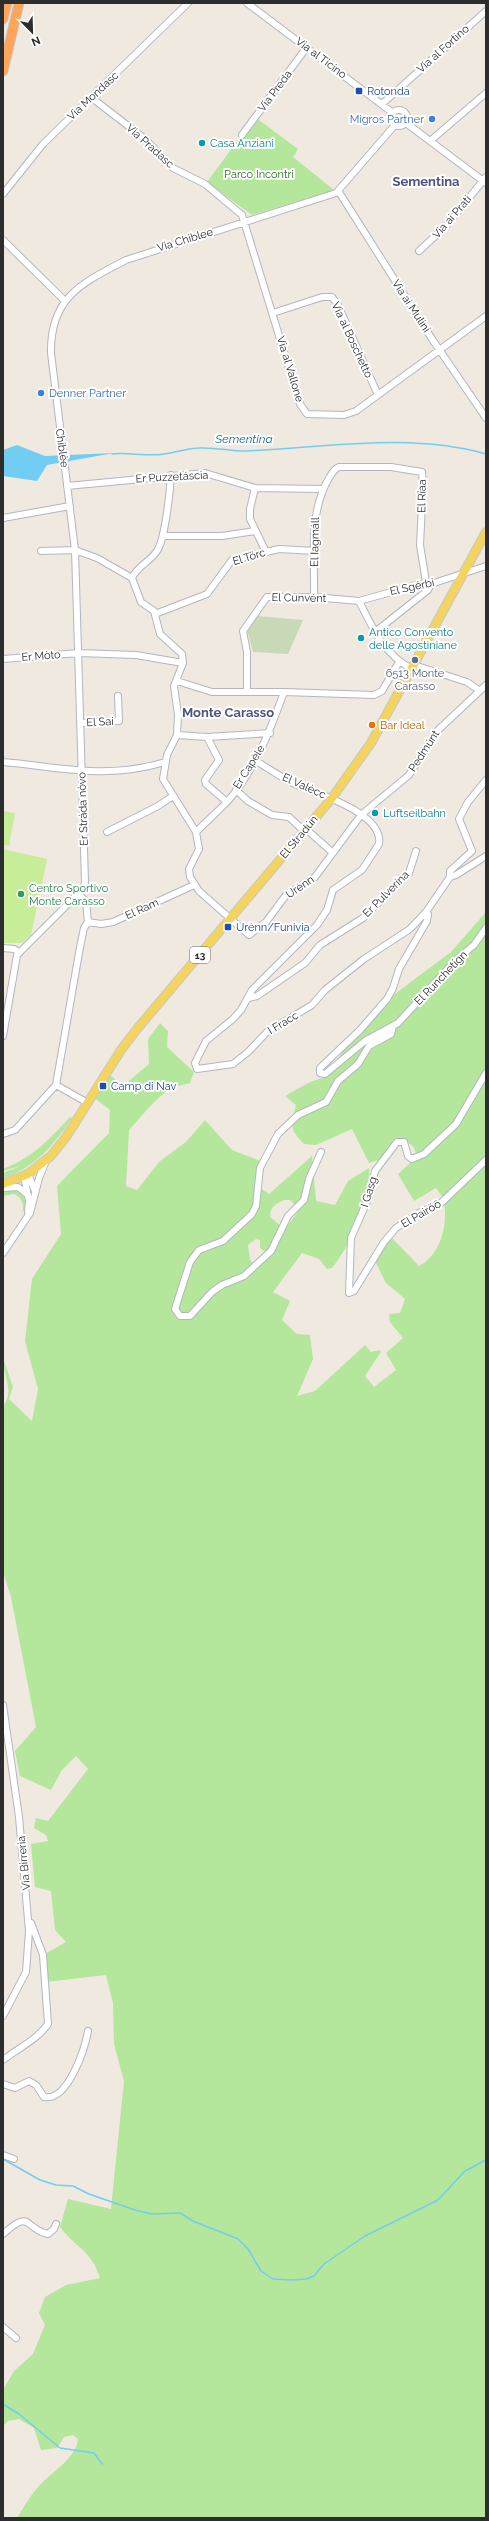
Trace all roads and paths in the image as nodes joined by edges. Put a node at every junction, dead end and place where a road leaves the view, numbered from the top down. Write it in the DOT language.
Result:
graph roads {
  1 [pos="19,3"];
  2 [pos="188,3"];
  3 [pos="247,3"];
  4 [pos="486,11"];
  5 [pos="307,47"];
  6 [pos="3,71"];
  7 [pos="486,93"];
  8 [pos="92,98"];
  9 [pos="382,104"];
  10 [pos="393,113"];
  11 [pos="406,122"];
  12 [pos="395,125"];
  13 [pos="242,135"];
  14 [pos="430,141"];
  15 [pos="485,180"];
  16 [pos="339,192"];
  17 [pos="3,194"];
  18 [pos="245,222"];
  19 [pos="3,240"];
  20 [pos="419,251"];
  21 [pos="64,300"];
  22 [pos="273,313"];
  23 [pos="486,316"];
  24 [pos="440,349"];
  25 [pos="378,395"];
  26 [pos="56,410"];
  27 [pos="486,418"];
  28 [pos="171,475"];
  29 [pos="68,486"];
  30 [pos="255,488"];
  31 [pos="323,489"];
  32 [pos="70,506"];
  33 [pos="3,518"];
  34 [pos="255,531"];
  35 [pos="486,532"];
  36 [pos="163,536"];
  37 [pos="75,550"];
  38 [pos="41,551"];
  39 [pos="315,551"];
  40 [pos="266,552"];
  41 [pos="486,566"];
  42 [pos="464,573"];
  43 [pos="132,578"];
  44 [pos="429,583"];
  45 [pos="314,597"];
  46 [pos="359,601"];
  47 [pos="155,614"];
  48 [pos="375,632"];
  49 [pos="79,653"];
  50 [pos="3,659"];
  51 [pos="399,662"];
  52 [pos="183,663"];
  53 [pos="413,667"];
  54 [pos="177,681"];
  55 [pos="486,685"];
  56 [pos="247,691"];
  57 [pos="480,691"];
  58 [pos="284,692"];
  59 [pos="118,696"];
  60 [pos="81,723"];
  61 [pos="270,733"];
  62 [pos="177,735"];
  63 [pos="207,737"];
  64 [pos="256,761"];
  65 [pos="3,762"];
  66 [pos="165,762"];
  67 [pos="81,772"];
  68 [pos="486,780"];
  69 [pos="236,790"];
  70 [pos="173,796"];
  71 [pos="332,798"];
  72 [pos="227,802"];
  73 [pos="361,815"];
  74 [pos="305,830"];
  75 [pos="107,832"];
  76 [pos="196,832"];
  77 [pos="416,851"];
  78 [pos="333,853"];
  79 [pos="486,856"];
  80 [pos="450,877"];
  81 [pos="194,885"];
  82 [pos="78,893"];
  83 [pos="426,912"];
  84 [pos="229,919"];
  85 [pos="88,922"];
  86 [pos="486,928"];
  87 [pos="3,948"];
  88 [pos="19,952"];
  89 [pos="249,998"];
  90 [pos="393,1026"];
  91 [pos="3,1036"];
  92 [pos="486,1073"];
  93 [pos="56,1085"];
  94 [pos="88,1103"];
  95 [pos="3,1134"];
  96 [pos="321,1152"];
  97 [pos="486,1160"];
  98 [pos="46,1161"];
  99 [pos="26,1175"];
  100 [pos="3,1184"];
  101 [pos="3,1188"];
  102 [pos="28,1195"];
  103 [pos="35,1196"];
  104 [pos="25,1223"];
  105 [pos="3,1252"];
  106 [pos="350,1294"];
  107 [pos="3,1705"];
  108 [pos="29,1922"];
  109 [pos="3,2016"];
  110 [pos="88,2031"];
  111 [pos="3,2060"];
  112 [pos="3,2084"];
  113 [pos="3,2155"];
  114 [pos="14,2160"];
  115 [pos="56,2224"];
  116 [pos="3,2234"];
  117 [pos="3,2327"];
  118 [pos="16,2338"];
  1 -- 6 [label="highway"];
  2 -- 8 [label="street, Via Mondasc"];
  3 -- 5 [label="street, Via al Ticino"];
  4 -- 9 [label="street, Via al Fortino"];
  5 -- 9 [label="street, Via al Ticino"];
  5 -- 13 [label="street, Via Preda"];
  7 -- 14 [label="street"];
  8 -- 17 [label="street, Via Mondasc"];
  8 -- 18 [label="street, Via Pradasc"];
  9 -- 10 [label="street, Via al Ticino"];
  10 -- 11 [label="street"];
  10 -- 12 [label="street"];
  11 -- 12 [label="street"];
  11 -- 14 [label="street"];
  12 -- 16 [label="street"];
  14 -- 15 [label="street"];
  15 -- 20 [label="street, Via ai Prati"];
  16 -- 18 [label="street, Via Chiblee"];
  16 -- 24 [label="street, Via ai Mulini"];
  18 -- 21 [label="street, Via Chiblee"];
  18 -- 22 [label="street, Via al Vallone"];
  19 -- 21 [label="street"];
  21 -- 26 [label="street, Via Chiblee"];
  22 -- 25 [label="street, Via al Boschetto"];
  22 -- 25 [label="street, Via al Vallone"];
  23 -- 24 [label="street, Via al Vallone"];
  24 -- 25 [label="street, Via al Vallone"];
  24 -- 27 [label="street, Via ai Mulini"];
  26 -- 29 [label="street, Chiblèe"];
  28 -- 29 [label="street, Er Puzzetáscia"];
  28 -- 30 [label="street, Er Puzzetáscia"];
  28 -- 36 [label="street"];
  29 -- 32 [label="street, Er Stráda nòvo"];
  30 -- 31 [label="street, Er Puzzetáscia"];
  30 -- 34 [label="street"];
  31 -- 39 [label="street, El Iagmáll"];
  31 -- 44 [label="street, El Rïaa"];
  32 -- 33 [label="street"];
  32 -- 37 [label="street, Er Stráda nòvo"];
  34 -- 36 [label="street"];
  34 -- 40 [label="street"];
  35 -- 42 [label="main road, El Stradún / 13"];
  36 -- 43 [label="street"];
  37 -- 38 [label="street"];
  37 -- 43 [label="street"];
  37 -- 49 [label="street, Er Stráda nòvo"];
  39 -- 40 [label="street, El Törc"];
  39 -- 45 [label="street, El Iagmáll"];
  40 -- 47 [label="street, El Törc"];
  41 -- 42 [label="street, El Sgérbi"];
  42 -- 44 [label="street, El Sgérbi"];
  42 -- 53 [label="main road, El Stradún / 13"];
  43 -- 47 [label="street"];
  44 -- 46 [label="street, El Sgérbi"];
  44 -- 48 [label="street"];
  45 -- 46 [label="street, El Cunvént"];
  45 -- 56 [label="street, El Cunvént"];
  46 -- 48 [label="street"];
  47 -- 52 [label="street"];
  48 -- 51 [label="street"];
  49 -- 50 [label="street, Er Mòto"];
  49 -- 52 [label="street, Er Mòto"];
  49 -- 60 [label="street, Er Stráda nòvo"];
  51 -- 53 [label="street"];
  51 -- 58 [label="street"];
  52 -- 54 [label="street"];
  53 -- 57 [label="street"];
  53 -- 71 [label="main road, El Stradún / 13"];
  54 -- 56 [label="street"];
  54 -- 62 [label="street"];
  55 -- 57 [label="street, Pedmúnt"];
  56 -- 58 [label="street"];
  57 -- 73 [label="street, Pedmúnt"];
  58 -- 61 [label="street, Er Capèle"];
  59 -- 60 [label="street, El Sai"];
  60 -- 67 [label="street, Er Stráda nòvo"];
  61 -- 63 [label="street"];
  61 -- 64 [label="street, Er Capèle"];
  62 -- 63 [label="street"];
  62 -- 66 [label="street"];
  63 -- 72 [label="street"];
  64 -- 69 [label="street, Er Capèle"];
  64 -- 71 [label="street, El Valècc"];
  65 -- 67 [label="street"];
  66 -- 67 [label="street"];
  66 -- 70 [label="street"];
  67 -- 82 [label="street, Er Stráda nòvo"];
  68 -- 80 [label="street"];
  69 -- 72 [label="street, Er Capèle"];
  69 -- 74 [label="street"];
  70 -- 75 [label="street"];
  70 -- 76 [label="street"];
  71 -- 73 [label="street, I Fracc"];
  71 -- 74 [label="main road, El Stradún / 13"];
  72 -- 76 [label="street, Er Capèle"];
  73 -- 78 [label="street, Urènn"];
  73 -- 89 [label="street, I Fracc"];
  74 -- 78 [label="street"];
  74 -- 84 [label="main road, El Stradún / 13"];
  76 -- 81 [label="street"];
  77 -- 89 [label="street, Er Pulverína"];
  78 -- 84 [label="street, Urènn"];
  79 -- 80 [label="street"];
  80 -- 83 [label="street"];
  81 -- 84 [label="street, Urènn"];
  81 -- 85 [label="street, El Ram"];
  82 -- 85 [label="street"];
  82 -- 88 [label="street"];
  83 -- 89 [label="street, I Fracc"];
  83 -- 90 [label="street"];
  84 -- 94 [label="main road, El Stradún / 13"];
  85 -- 93 [label="street"];
  86 -- 90 [label="street, El Runchetígn"];
  87 -- 88 [label="street"];
  88 -- 91 [label="street"];
  90 -- 96 [label="street, El Runchetígn"];
  92 -- 106 [label="street, I Gasg"];
  93 -- 94 [label="street"];
  93 -- 95 [label="street"];
  94 -- 98 [label="main road, El Stradún / 13"];
  97 -- 106 [label="street, El Pairöö"];
  98 -- 99 [label="main road, 13"];
  98 -- 103 [label="street"];
  99 -- 100 [label="main road, 13"];
  99 -- 102 [label="street"];
  99 -- 103 [label="street"];
  101 -- 102 [label="street"];
  102 -- 104 [label="street"];
  103 -- 104 [label="street"];
  104 -- 105 [label="street"];
  107 -- 108 [label="street, Via Birreria"];
  108 -- 109 [label="street, Via Birreria"];
  108 -- 111 [label="street"];
  110 -- 112 [label="street"];
  113 -- 114 [label="street"];
  115 -- 116 [label="street"];
  117 -- 118 [label="street"];
}
